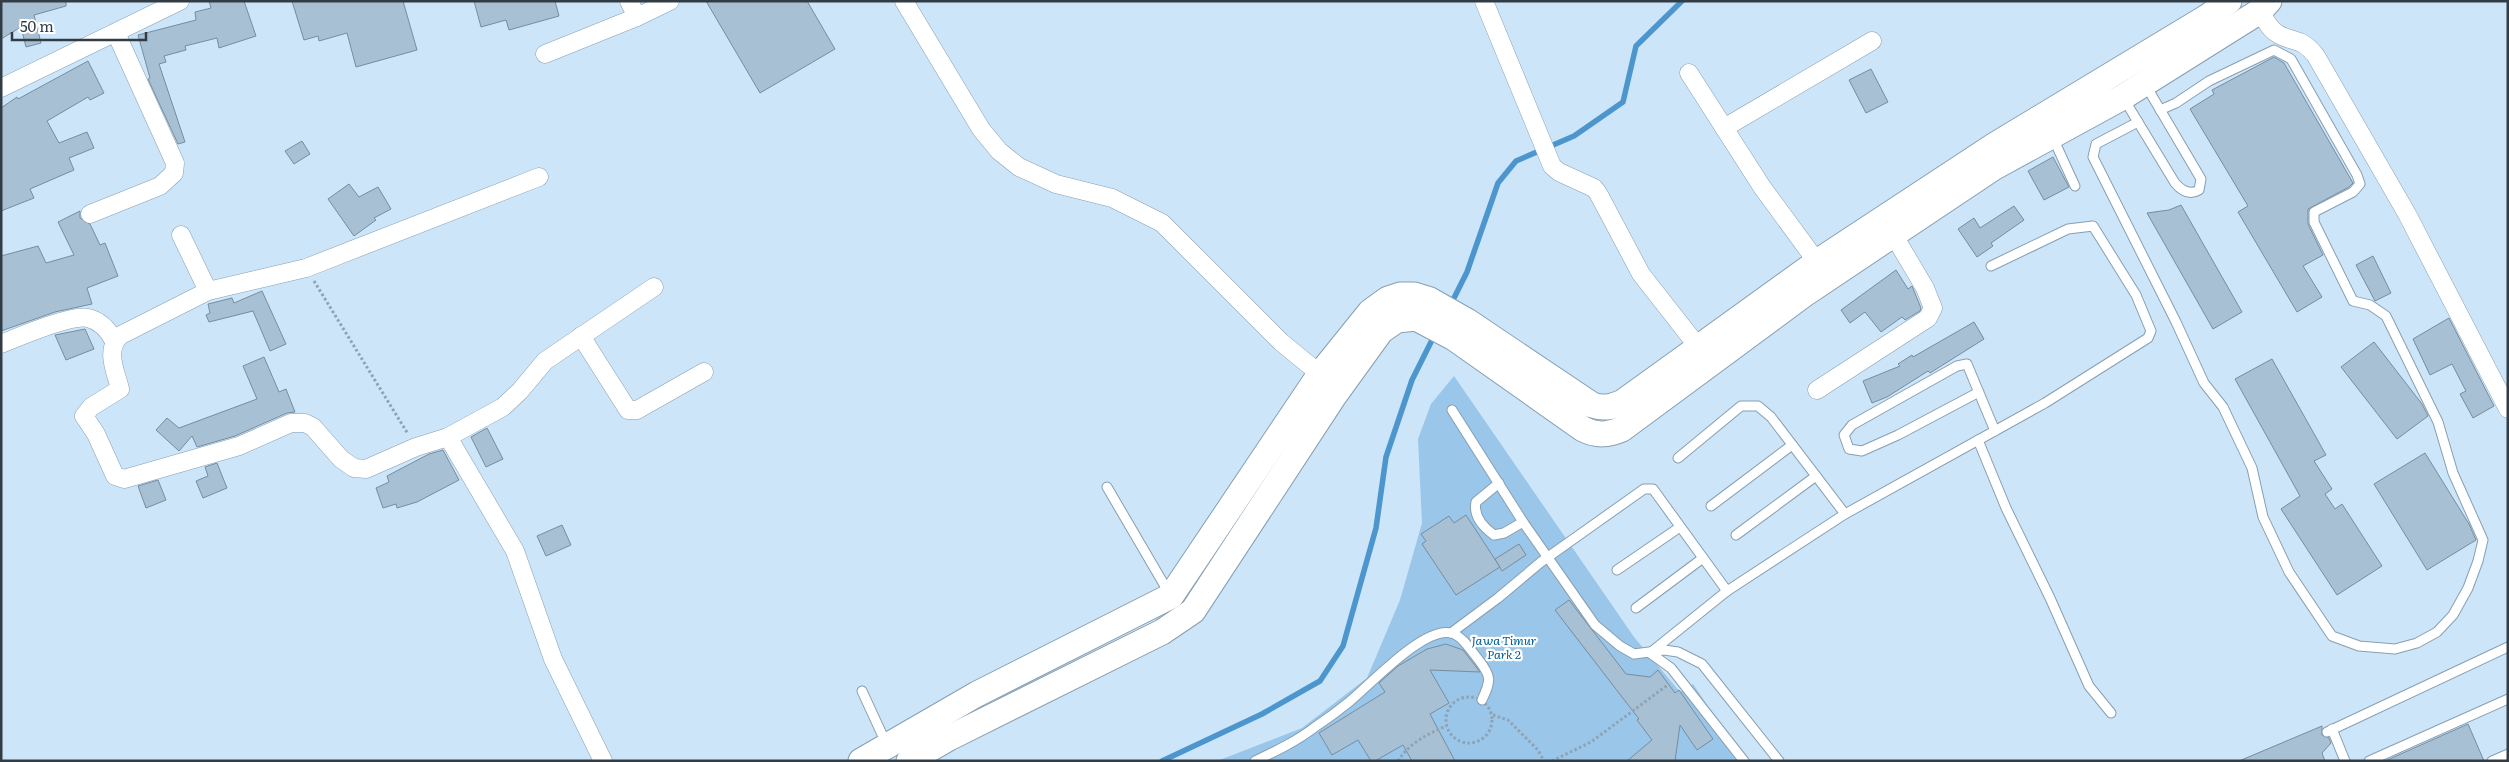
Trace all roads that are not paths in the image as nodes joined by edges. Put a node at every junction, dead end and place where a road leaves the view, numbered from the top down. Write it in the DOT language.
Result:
graph roads {
  1 [pos="180,1"];
  2 [pos="629,1"];
  3 [pos="670,1"];
  4 [pos="904,1"];
  5 [pos="1484,1"];
  6 [pos="2229,1"];
  7 [pos="2264,6"];
  8 [pos="637,17"];
  9 [pos="116,33"];
  10 [pos="1872,41"];
  11 [pos="545,54"];
  12 [pos="1689,73"];
  13 [pos="2138,74"];
  14 [pos="2116,87"];
  15 [pos="1,88"];
  16 [pos="2160,110"];
  17 [pos="2138,122"];
  18 [pos="1724,128"];
  19 [pos="2052,136"];
  20 [pos="539,177"];
  21 [pos="1958,180"];
  22 [pos="2075,186"];
  23 [pos="90,214"];
  24 [pos="1894,234"];
  25 [pos="181,235"];
  26 [pos="1818,262"];
  27 [pos="1991,266"];
  28 [pos="654,287"];
  29 [pos="208,291"];
  30 [pos="1423,309"];
  31 [pos="1461,330"];
  32 [pos="581,336"];
  33 [pos="114,341"];
  34 [pos="1,344"];
  35 [pos="1698,348"];
  36 [pos="704,372"];
  37 [pos="1320,374"];
  38 [pos="1817,390"];
  39 [pos="1979,392"];
  40 [pos="2508,409"];
  41 [pos="1452,410"];
  42 [pos="1995,431"];
  43 [pos="448,438"];
  44 [pos="1978,440"];
  45 [pos="1792,444"];
  46 [pos="1678,458"];
  47 [pos="1816,476"];
  48 [pos="1499,484"];
  49 [pos="1107,487"];
  50 [pos="1712,506"];
  51 [pos="1845,514"];
  52 [pos="1523,522"];
  53 [pos="1680,527"];
  54 [pos="1736,535"];
  55 [pos="1548,557"];
  56 [pos="1703,558"];
  57 [pos="1617,570"];
  58 [pos="1727,591"];
  59 [pos="1182,604"];
  60 [pos="1636,608"];
  61 [pos="1451,633"];
  62 [pos="2508,647"];
  63 [pos="1650,653"];
  64 [pos="862,691"];
  65 [pos="2508,699"];
  66 [pos="1482,700"];
  67 [pos="2111,713"];
  68 [pos="888,746"];
  69 [pos="2508,754"];
  70 [pos="603,761"];
  71 [pos="861,761"];
  72 [pos="909,761"];
  73 [pos="1255,761"];
  74 [pos="1744,761"];
  75 [pos="1779,761"];
  76 [pos="2345,761"];
  77 [pos="2369,761"];
  78 [pos="2492,761"];
  1 -- 9 [label="street"];
  2 -- 8 [label="street"];
  3 -- 8 [label="street"];
  4 -- 37 [label="street"];
  5 -- 35 [label="street"];
  6 -- 13 [label="street"];
  7 -- 13 [label="street"];
  7 -- 40 [label="street"];
  8 -- 11 [label="street"];
  9 -- 15 [label="street"];
  9 -- 23 [label="street"];
  10 -- 18 [label="street"];
  12 -- 18 [label="street"];
  13 -- 14 [label="street"];
  13 -- 16 [label="lane"];
  14 -- 17 [label="lane"];
  14 -- 19 [label="street"];
  14 -- 21 [label="street"];
  16 -- 17 [label="lane"];
  16 -- 17 [label="lane"];
  18 -- 26 [label="street"];
  19 -- 21 [label="street"];
  19 -- 22 [label="lane"];
  20 -- 29 [label="street"];
  21 -- 24 [label="street"];
  21 -- 26 [label="street"];
  24 -- 31 [label="street"];
  24 -- 38 [label="street"];
  25 -- 29 [label="street"];
  26 -- 35 [label="street"];
  27 -- 42 [label="lane"];
  28 -- 32 [label="street"];
  29 -- 33 [label="street"];
  30 -- 31 [label="street"];
  30 -- 37 [label="street"];
  30 -- 59 [label="street"];
  31 -- 35 [label="street"];
  32 -- 36 [label="street"];
  32 -- 43 [label="street"];
  33 -- 34 [label="street"];
  33 -- 43 [label="street"];
  37 -- 59 [label="street"];
  39 -- 39 [label="lane"];
  39 -- 42 [label="lane"];
  41 -- 48 [label="lane"];
  42 -- 44 [label="lane"];
  43 -- 70 [label="street"];
  44 -- 51 [label="lane"];
  44 -- 67 [label="lane"];
  45 -- 46 [label="lane"];
  45 -- 47 [label="lane"];
  45 -- 50 [label="lane"];
  47 -- 51 [label="lane"];
  47 -- 54 [label="lane"];
  48 -- 52 [label="lane"];
  48 -- 52 [label="lane"];
  49 -- 59 [label="lane"];
  51 -- 58 [label="lane"];
  52 -- 55 [label="lane"];
  53 -- 55 [label="lane"];
  53 -- 56 [label="lane"];
  53 -- 57 [label="lane"];
  55 -- 61 [label="lane"];
  55 -- 63 [label="lane"];
  56 -- 58 [label="lane"];
  56 -- 60 [label="lane"];
  58 -- 63 [label="lane"];
  59 -- 68 [label="street"];
  59 -- 72 [label="street"];
  61 -- 66 [label="lane"];
  61 -- 73 [label="lane"];
  62 -- 76 [label="lane"];
  63 -- 74 [label="lane"];
  63 -- 75 [label="lane"];
  64 -- 68 [label="lane"];
  65 -- 77 [label="lane"];
  68 -- 71 [label="street"];
  69 -- 78 [label="lane"];
}
